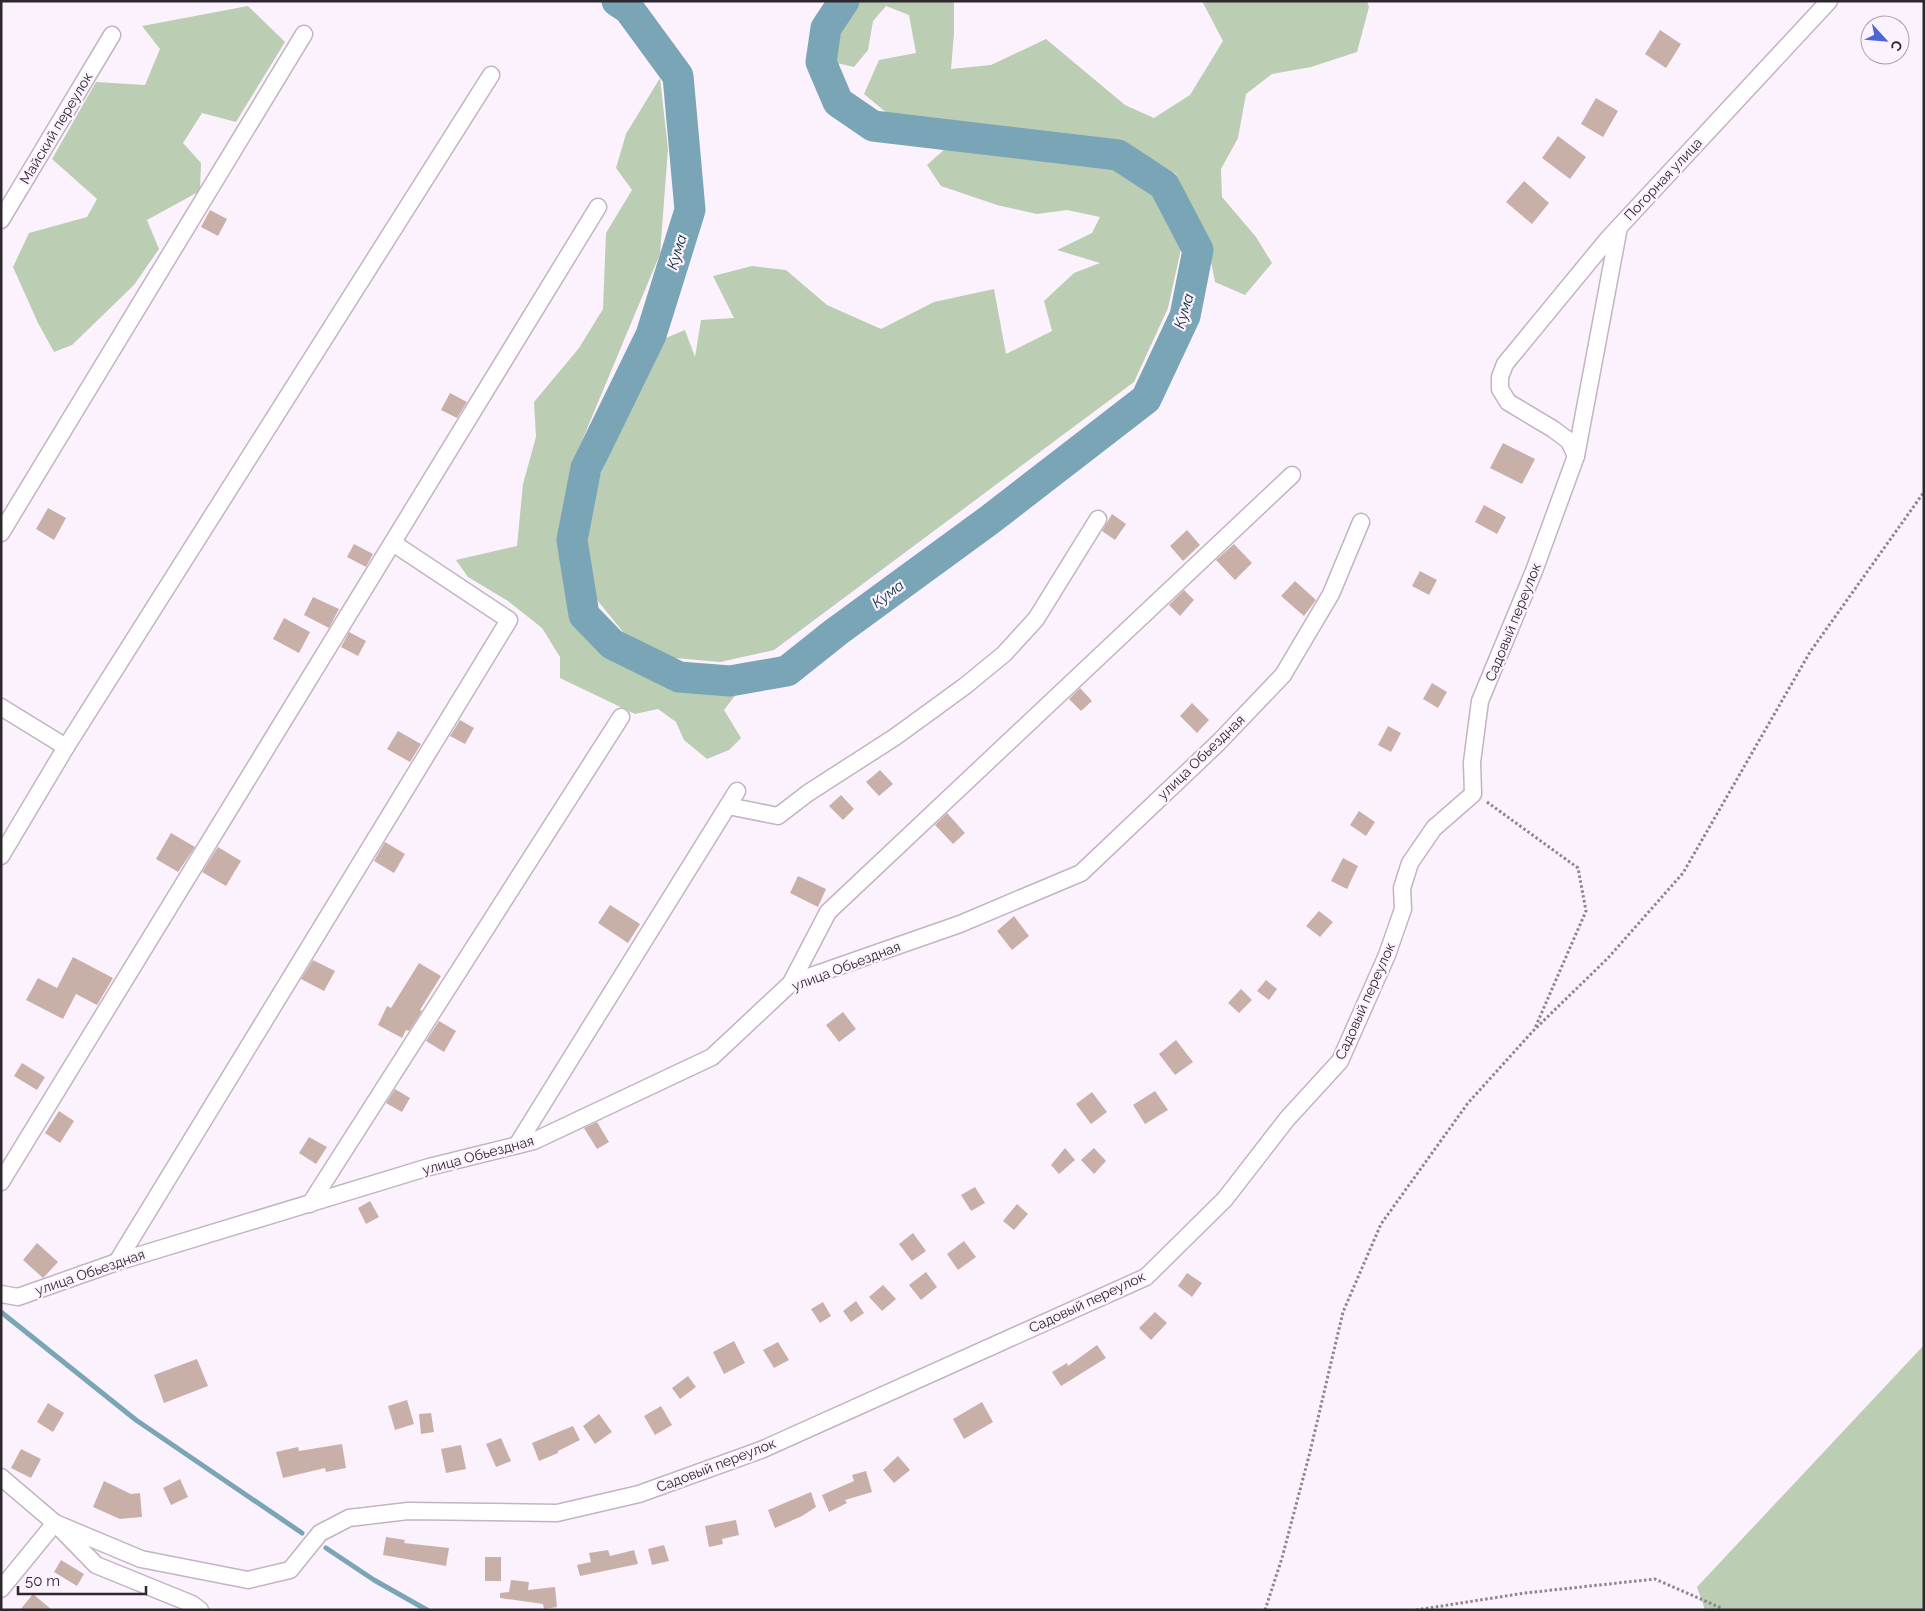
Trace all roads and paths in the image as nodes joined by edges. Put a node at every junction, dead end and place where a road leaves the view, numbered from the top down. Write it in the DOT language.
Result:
graph roads {
  1 [pos="1829,1"];
  2 [pos="304,34"];
  3 [pos="112,35"];
  4 [pos="491,75"];
  5 [pos="598,207"];
  6 [pos="1,220"];
  7 [pos="1619,227"];
  8 [pos="1576,456"];
  9 [pos="1292,475"];
  10 [pos="1924,492"];
  11 [pos="1098,519"];
  12 [pos="1360,522"];
  13 [pos="1,534"];
  14 [pos="393,542"];
  15 [pos="1,707"];
  16 [pos="621,717"];
  17 [pos="66,747"];
  18 [pos="737,791"];
  19 [pos="1473,794"];
  20 [pos="728,806"];
  21 [pos="1,856"];
  22 [pos="791,983"];
  23 [pos="1533,1031"];
  24 [pos="517,1145"];
  25 [pos="1,1182"];
  26 [pos="310,1204"];
  27 [pos="117,1262"];
  28 [pos="1,1294"];
  29 [pos="1,1477"];
  30 [pos="56,1523"];
  31 [pos="1,1589"];
  32 [pos="1721,1608"];
  33 [pos="200,1610"];
  34 [pos="1264,1610"];
  35 [pos="1416,1610"];
  1 -- 7 [label="street, Погорная улица"];
  2 -- 13 [label="street"];
  3 -- 6 [label="street, Майский переулок"];
  4 -- 17 [label="street"];
  5 -- 14 [label="street"];
  7 -- 8 [label="street, Садовый переулок"];
  7 -- 8 [label="street, Погорная улица"];
  8 -- 19 [label="street, Садовый переулок"];
  9 -- 22 [label="street"];
  10 -- 23 [label="path"];
  11 -- 20 [label="street"];
  12 -- 22 [label="street, улица Обьездная"];
  14 -- 25 [label="street"];
  14 -- 27 [label="street"];
  15 -- 17 [label="street"];
  16 -- 26 [label="street"];
  17 -- 21 [label="street"];
  18 -- 20 [label="street"];
  19 -- 23 [label="path"];
  19 -- 30 [label="street, Садовый переулок"];
  20 -- 24 [label="street"];
  22 -- 24 [label="street, улица Обьездная"];
  23 -- 34 [label="path"];
  24 -- 26 [label="street, улица Обьездная"];
  26 -- 27 [label="street, улица Обьездная"];
  27 -- 28 [label="street, улица Обьездная"];
  29 -- 30 [label="street"];
  30 -- 31 [label="street"];
  30 -- 33 [label="street"];
  32 -- 35 [label="path"];
}
